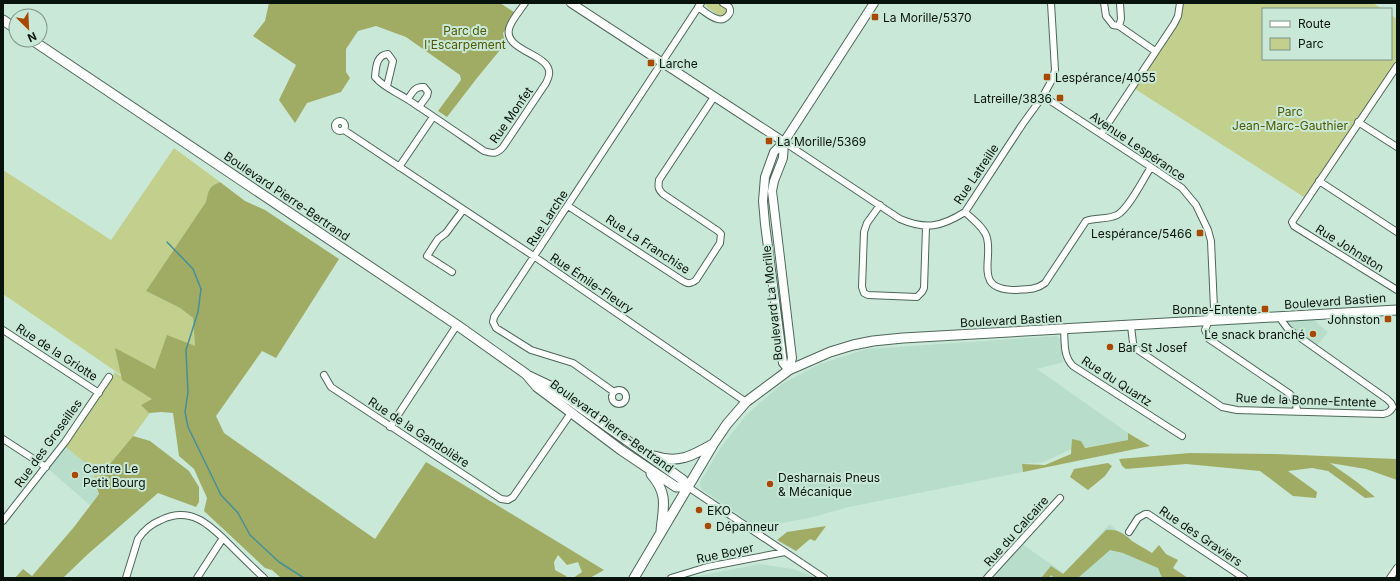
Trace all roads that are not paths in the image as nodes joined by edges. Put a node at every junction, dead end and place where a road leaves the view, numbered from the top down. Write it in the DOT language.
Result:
graph roads {
  1 [pos="525,3"];
  2 [pos="571,3"];
  3 [pos="723,3"];
  4 [pos="874,3"];
  5 [pos="1051,3"];
  6 [pos="1104,3"];
  7 [pos="1120,3"];
  8 [pos="1180,3"];
  9 [pos="700,5"];
  10 [pos="1119,26"];
  11 [pos="44,48"];
  12 [pos="1155,51"];
  13 [pos="661,63"];
  14 [pos="1397,66"];
  15 [pos="387,86"];
  16 [pos="1043,96"];
  17 [pos="714,97"];
  18 [pos="408,99"];
  19 [pos="419,107"];
  20 [pos="433,117"];
  21 [pos="1358,122"];
  22 [pos="344,130"];
  23 [pos="1101,134"];
  24 [pos="784,142"];
  25 [pos="1397,147"];
  26 [pos="399,167"];
  27 [pos="1151,167"];
  28 [pos="1319,181"];
  29 [pos="880,205"];
  30 [pos="568,206"];
  31 [pos="462,210"];
  32 [pos="965,212"];
  33 [pos="926,227"];
  34 [pos="1397,232"];
  35 [pos="535,257"];
  36 [pos="452,272"];
  37 [pos="1397,290"];
  38 [pos="1397,310"];
  39 [pos="1282,317"];
  40 [pos="1208,321"];
  41 [pos="457,325"];
  42 [pos="1132,326"];
  43 [pos="1064,329"];
  44 [pos="3,330"];
  45 [pos="789,370"];
  46 [pos="526,374"];
  47 [pos="324,375"];
  48 [pos="109,377"];
  49 [pos="614,392"];
  50 [pos="99,393"];
  51 [pos="746,402"];
  52 [pos="1297,411"];
  53 [pos="571,412"];
  54 [pos="390,427"];
  55 [pos="1182,436"];
  56 [pos="3,439"];
  57 [pos="714,444"];
  58 [pos="645,454"];
  59 [pos="644,466"];
  60 [pos="46,467"];
  61 [pos="688,487"];
  62 [pos="1060,498"];
  63 [pos="3,521"];
  64 [pos="1129,532"];
  65 [pos="660,533"];
  66 [pos="223,538"];
  67 [pos="785,552"];
  68 [pos="1397,568"];
  69 [pos="126,578"];
  70 [pos="197,578"];
  71 [pos="264,578"];
  72 [pos="634,578"];
  73 [pos="671,578"];
  74 [pos="824,578"];
  75 [pos="987,578"];
  76 [pos="1244,578"];
  77 [pos="1390,578"];
  1 -- 20 [label="street, Rue Monfet"];
  2 -- 13 [label="street"];
  3 -- 9 [label="street, Rue Larche"];
  4 -- 24 [label="street, Boulevard La Morille"];
  5 -- 16 [label="street, Rue Latreille"];
  6 -- 10 [label="street"];
  7 -- 10 [label="street"];
  8 -- 12 [label="street"];
  9 -- 13 [label="street, Rue Larche"];
  10 -- 12 [label="street"];
  11 -- 41 [label="main road, Boulevard Pierre-Bertrand"];
  12 -- 23 [label="street"];
  13 -- 17 [label="street"];
  13 -- 30 [label="street, Rue Larche"];
  14 -- 21 [label="street"];
  15 -- 15 [label="street"];
  15 -- 18 [label="street"];
  16 -- 23 [label="street, Avenue Lespérance"];
  16 -- 32 [label="street, Rue Latreille"];
  17 -- 24 [label="street"];
  17 -- 30 [label="street, Rue La Franchise"];
  18 -- 19 [label="street"];
  18 -- 19 [label="street"];
  19 -- 20 [label="street"];
  20 -- 26 [label="street"];
  21 -- 25 [label="street"];
  21 -- 28 [label="street"];
  22 -- 26 [label="street, Rue Émile-Fleury"];
  23 -- 27 [label="street, Avenue Lespérance"];
  24 -- 29 [label="street, Rue Latreille"];
  24 -- 45 [label="street, Boulevard La Morille"];
  26 -- 31 [label="street, Rue Émile-Fleury"];
  27 -- 32 [label="street"];
  27 -- 40 [label="street, Avenue Lespérance"];
  28 -- 34 [label="street"];
  28 -- 37 [label="street, Rue Johnston"];
  29 -- 33 [label="street, Rue Latreille"];
  29 -- 33 [label="street"];
  30 -- 35 [label="street, Rue Larche"];
  31 -- 35 [label="street, Rue Émile-Fleury"];
  31 -- 36 [label="street"];
  32 -- 33 [label="street, Rue Latreille"];
  35 -- 49 [label="street, Rue Larche"];
  35 -- 51 [label="street, Rue Émile-Fleury"];
  38 -- 39 [label="main road, Boulevard Bastien"];
  39 -- 40 [label="main road, Boulevard Bastien"];
  39 -- 52 [label="street, Rue de la Bonne-Entente"];
  40 -- 42 [label="main road, Boulevard Bastien"];
  40 -- 52 [label="street, Avenue Lespérance"];
  41 -- 46 [label="main road, Boulevard Pierre-Bertrand"];
  41 -- 54 [label="street"];
  42 -- 43 [label="main road, Boulevard Bastien"];
  42 -- 52 [label="street, Rue de la Bonne-Entente"];
  43 -- 45 [label="main road, Boulevard Bastien"];
  43 -- 55 [label="street, Rue du Quartz"];
  44 -- 50 [label="street, Rue de la Griotte"];
  45 -- 51 [label="main road, Boulevard Bastien"];
  46 -- 53 [label="main road, Boulevard Pierre-Bertrand"];
  46 -- 58 [label="main road, Boulevard Pierre-Bertrand"];
  47 -- 54 [label="street, Rue de la Gandolière"];
  48 -- 50 [label="street, Rue des Groseilles"];
  50 -- 60 [label="street, Rue des Groseilles"];
  51 -- 57 [label="main road, Boulevard Bastien"];
  53 -- 54 [label="street, Rue de la Gandolière"];
  53 -- 59 [label="main road, Boulevard Pierre-Bertrand"];
  56 -- 60 [label="street"];
  57 -- 58 [label="main road"];
  57 -- 61 [label="main road, Boulevard Bastien"];
  58 -- 61 [label="main road, Boulevard Pierre-Bertrand"];
  59 -- 61 [label="main road, Boulevard Pierre-Bertrand"];
  59 -- 65 [label="main road"];
  60 -- 63 [label="street, Rue des Groseilles"];
  61 -- 65 [label="main road, Boulevard Bastien"];
  61 -- 67 [label="street, Boulevard Pierre-Bertrand"];
  62 -- 75 [label="street, Rue du Calcaire"];
  64 -- 76 [label="street, Rue des Graviers"];
  65 -- 72 [label="main road, Boulevard Bastien"];
  66 -- 69 [label="street"];
  66 -- 70 [label="street"];
  66 -- 71 [label="street"];
  67 -- 73 [label="street, Rue Boyer"];
  67 -- 74 [label="street, Boulevard Pierre-Bertrand"];
  68 -- 77 [label="street"];
}
